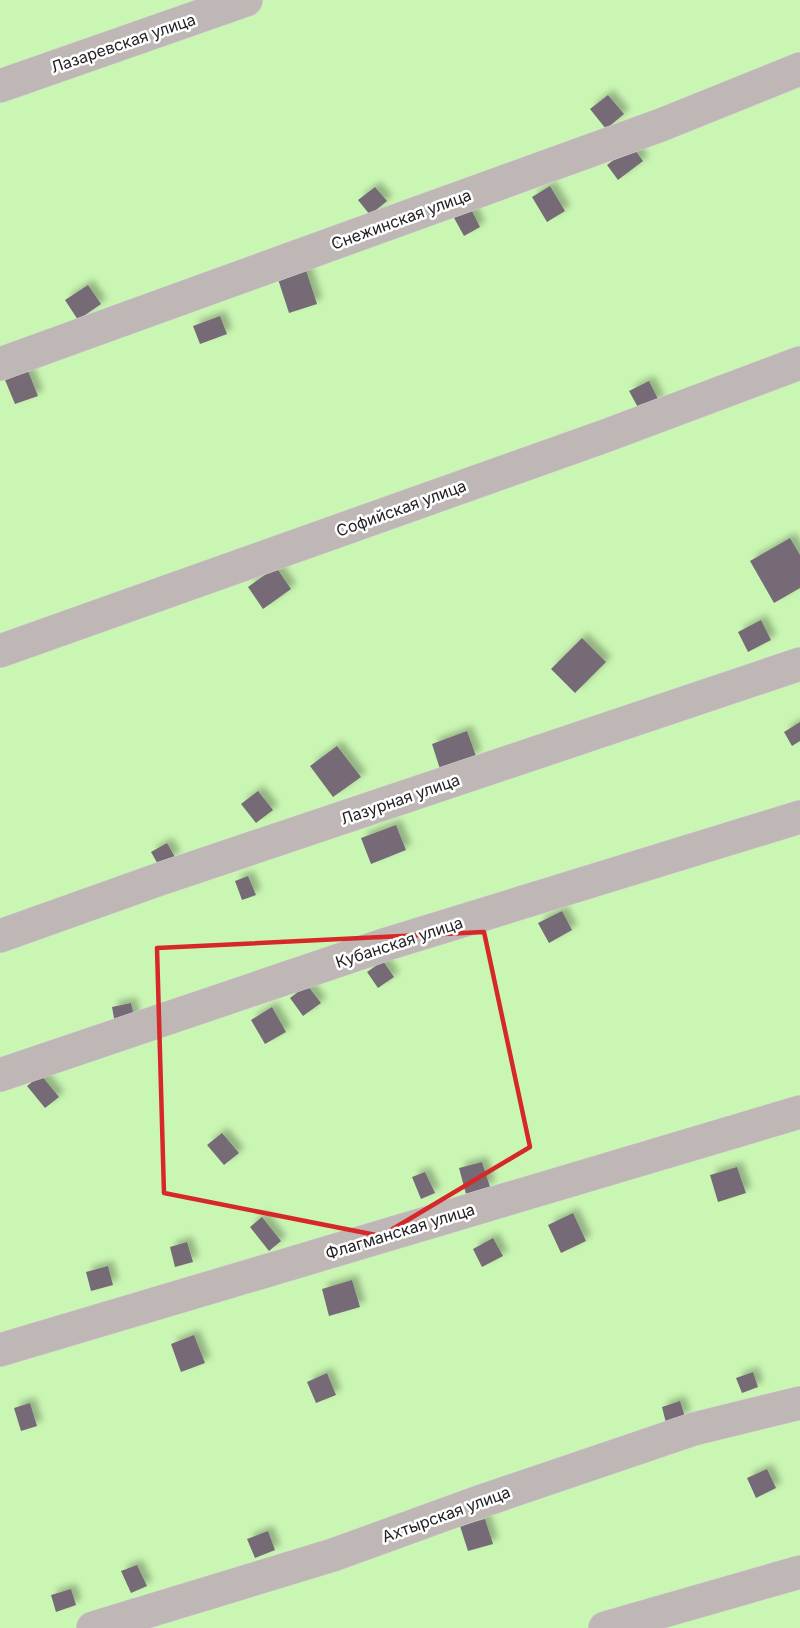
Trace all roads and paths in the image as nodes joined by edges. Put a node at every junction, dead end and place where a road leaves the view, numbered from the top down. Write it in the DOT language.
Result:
graph roads {
  1 [pos="246,0"];
  2 [pos="800,69"];
  3 [pos="0,86"];
  4 [pos="800,363"];
  5 [pos="0,364"];
  6 [pos="0,651"];
  7 [pos="800,664"];
  8 [pos="800,817"];
  9 [pos="0,936"];
  10 [pos="0,1076"];
  11 [pos="800,1112"];
  12 [pos="0,1350"];
  13 [pos="800,1403"];
  14 [pos="800,1572"];
  15 [pos="93,1628"];
  16 [pos="604,1628"];
  1 -- 3 [label="lane, Лазаревская улица"];
  2 -- 5 [label="lane, Снежинская улица"];
  4 -- 6 [label="lane, Софийская улица"];
  7 -- 9 [label="lane, Лазурная улица"];
  8 -- 10 [label="lane, Кубанская улица"];
  11 -- 12 [label="lane, Флагманская улица"];
  13 -- 15 [label="lane, Ахтырская улица"];
  14 -- 16 [label="lane"];
}
